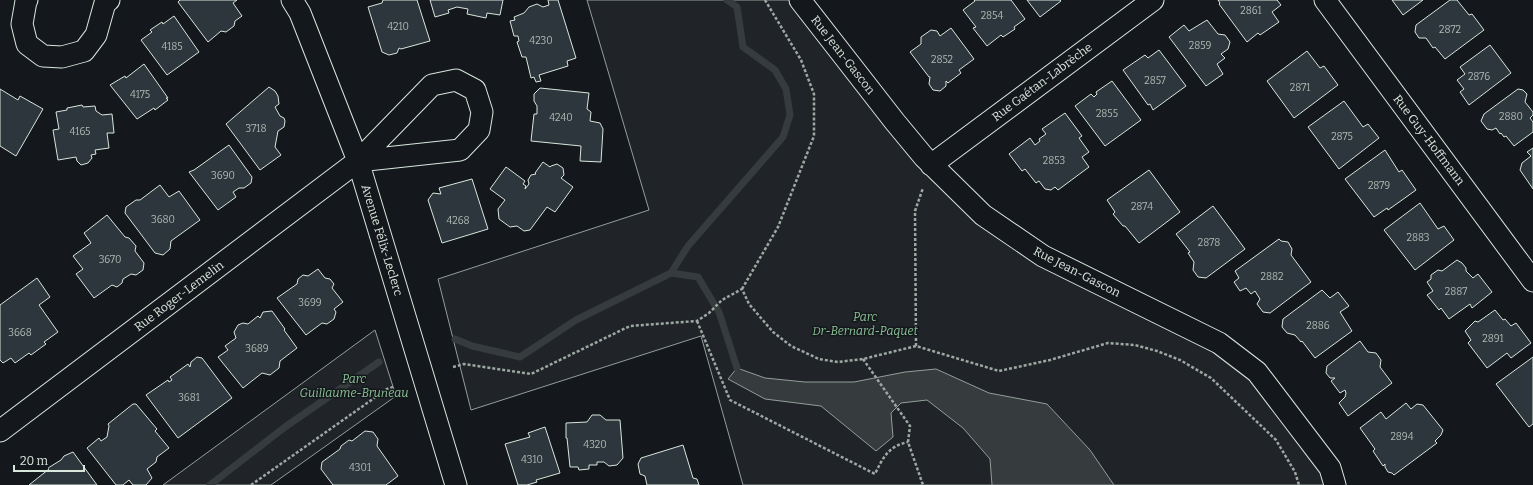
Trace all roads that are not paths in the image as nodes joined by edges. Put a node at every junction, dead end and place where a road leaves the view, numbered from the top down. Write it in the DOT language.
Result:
graph roads {
  1 [pos="27,0"];
  2 [pos="109,0"];
  3 [pos="292,0"];
  4 [pos="800,0"];
  5 [pos="1153,0"];
  6 [pos="1325,0"];
  7 [pos="358,161"];
  8 [pos="931,165"];
  9 [pos="1533,281"];
  10 [pos="0,432"];
  11 [pos="456,485"];
  12 [pos="1335,485"];
  1 -- 2 [label="street"];
  3 -- 7 [label="street, Avenue Félix-Leclerc"];
  4 -- 8 [label="street, Rue Jean-Gascon"];
  5 -- 8 [label="street, Rue Gaétan-Labrèche"];
  6 -- 9 [label="street, Rue Guy-Hoffmann"];
  7 -- 7 [label="street, Rue Roger-Lemelin"];
  7 -- 10 [label="street, Rue Roger-Lemelin"];
  7 -- 11 [label="street, Avenue Félix-Leclerc"];
  8 -- 12 [label="street, Rue Jean-Gascon"];
}
